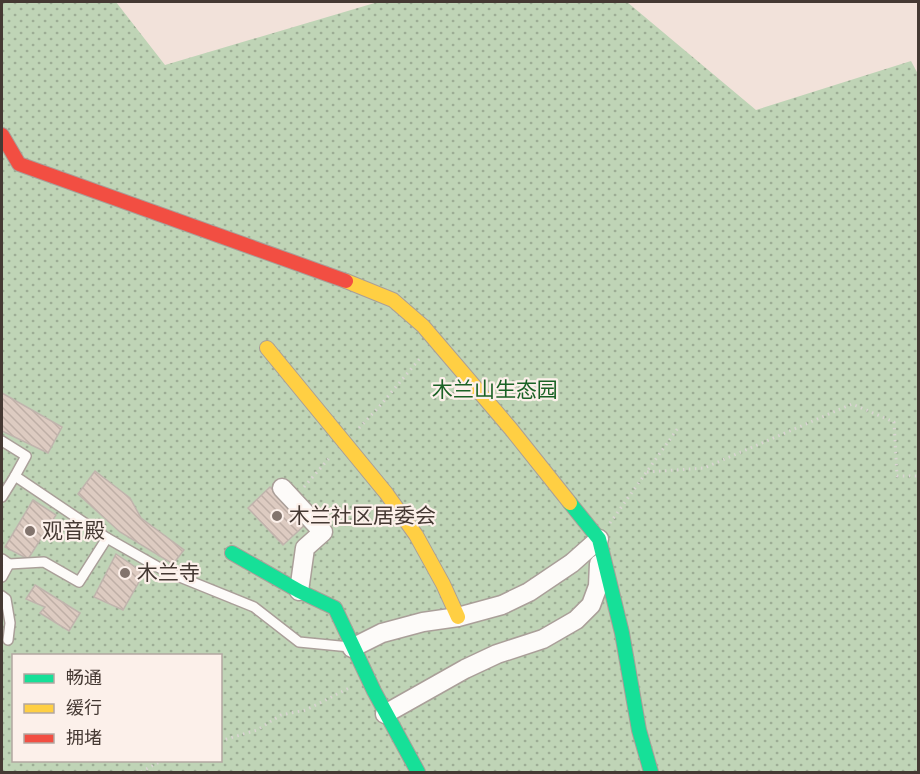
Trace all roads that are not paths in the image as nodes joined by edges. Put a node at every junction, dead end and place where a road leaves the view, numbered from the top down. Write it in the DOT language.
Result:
graph roads {
  1 [pos="2,135"];
  2 [pos="267,348"];
  3 [pos="2,441"];
  4 [pos="15,476"];
  5 [pos="282,488"];
  6 [pos="2,497"];
  7 [pos="107,538"];
  8 [pos="599,540"];
  9 [pos="232,552"];
  10 [pos="5,562"];
  11 [pos="2,577"];
  12 [pos="299,591"];
  13 [pos="2,596"];
  14 [pos="458,617"];
  15 [pos="8,640"];
  16 [pos="352,648"];
  17 [pos="385,714"];
  18 [pos="418,772"];
  19 [pos="651,772"];
  1 -- 8 [label="street"];
  2 -- 14 [label="street"];
  3 -- 4 [label="lane"];
  4 -- 6 [label="lane"];
  4 -- 7 [label="lane"];
  5 -- 12 [label="street"];
  7 -- 10 [label="lane"];
  7 -- 16 [label="lane"];
  8 -- 14 [label="street"];
  8 -- 17 [label="street"];
  8 -- 19 [label="street"];
  9 -- 12 [label="street"];
  10 -- 11 [label="lane"];
  12 -- 16 [label="street"];
  13 -- 15 [label="lane"];
  14 -- 16 [label="street"];
  16 -- 17 [label="street"];
  17 -- 18 [label="street"];
}
